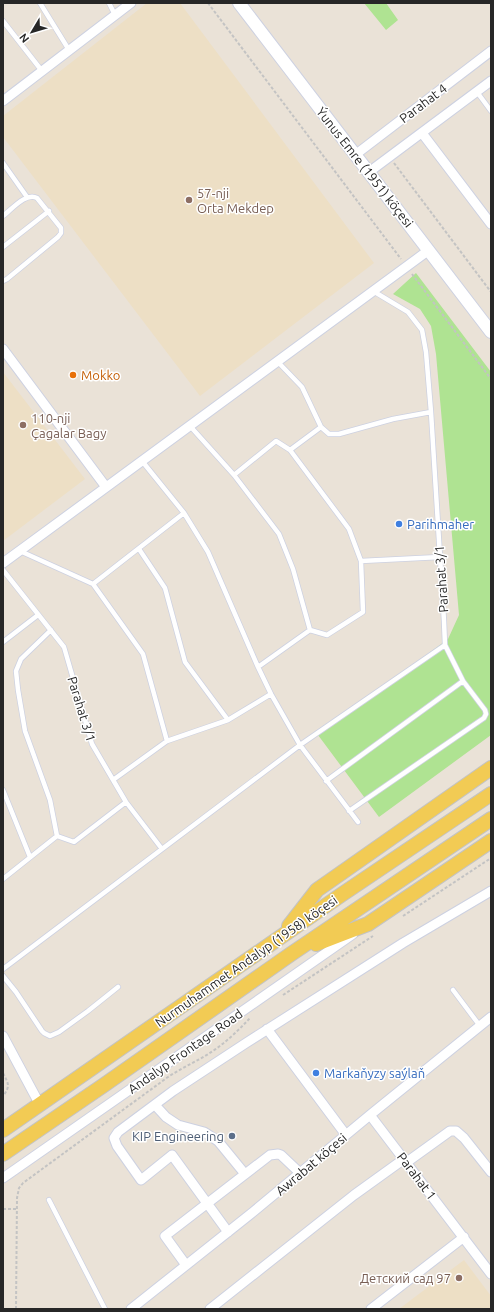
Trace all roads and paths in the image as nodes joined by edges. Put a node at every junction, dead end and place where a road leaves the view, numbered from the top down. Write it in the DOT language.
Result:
graph roads {
  1 [pos="40,3"];
  2 [pos="109,3"];
  3 [pos="208,3"];
  4 [pos="239,3"];
  5 [pos="129,4"];
  6 [pos="115,15"];
  7 [pos="3,21"];
  8 [pos="69,50"];
  9 [pos="491,51"];
  10 [pos="42,71"];
  11 [pos="491,81"];
  12 [pos="477,92"];
  13 [pos="3,101"];
  14 [pos="491,111"];
  15 [pos="422,133"];
  16 [pos="355,155"];
  17 [pos="389,157"];
  18 [pos="3,163"];
  19 [pos="369,172"];
  20 [pos="27,197"];
  21 [pos="48,212"];
  22 [pos="3,216"];
  23 [pos="491,224"];
  24 [pos="3,247"];
  25 [pos="428,250"];
  26 [pos="406,266"];
  27 [pos="3,281"];
  28 [pos="373,291"];
  29 [pos="491,292"];
  30 [pos="491,332"];
  31 [pos="3,349"];
  32 [pos="277,361"];
  33 [pos="491,379"];
  34 [pos="431,412"];
  35 [pos="190,426"];
  36 [pos="321,427"];
  37 [pos="290,450"];
  38 [pos="142,461"];
  39 [pos="234,474"];
  40 [pos="106,487"];
  41 [pos="184,512"];
  42 [pos="138,549"];
  43 [pos="20,550"];
  44 [pos="440,557"];
  45 [pos="361,561"];
  46 [pos="3,563"];
  47 [pos="3,570"];
  48 [pos="93,584"];
  49 [pos="38,615"];
  50 [pos="50,630"];
  51 [pos="310,630"];
  52 [pos="3,642"];
  53 [pos="445,645"];
  54 [pos="258,667"];
  55 [pos="463,681"];
  56 [pos="271,694"];
  57 [pos="228,720"];
  58 [pos="167,741"];
  59 [pos="300,745"];
  60 [pos="491,768"];
  61 [pos="113,780"];
  62 [pos="326,781"];
  63 [pos="3,790"];
  64 [pos="491,794"];
  65 [pos="126,802"];
  66 [pos="350,811"];
  67 [pos="491,819"];
  68 [pos="358,822"];
  69 [pos="57,836"];
  70 [pos="491,841"];
  71 [pos="162,849"];
  72 [pos="30,857"];
  73 [pos="3,879"];
  74 [pos="491,890"];
  75 [pos="368,924"];
  76 [pos="279,938"];
  77 [pos="291,954"];
  78 [pos="3,969"];
  79 [pos="3,976"];
  80 [pos="118,987"];
  81 [pos="452,990"];
  82 [pos="491,1017"];
  83 [pos="480,1026"];
  84 [pos="267,1029"];
  85 [pos="3,1036"];
  86 [pos="3,1073"];
  87 [pos="116,1088"];
  88 [pos="3,1096"];
  89 [pos="40,1105"];
  90 [pos="154,1105"];
  91 [pos="370,1114"];
  92 [pos="3,1130"];
  93 [pos="346,1135"];
  94 [pos="3,1154"];
  95 [pos="406,1160"];
  96 [pos="491,1172"];
  97 [pos="300,1173"];
  98 [pos="245,1174"];
  99 [pos="3,1178"];
  100 [pos="49,1200"];
  101 [pos="208,1202"];
  102 [pos="3,1209"];
  103 [pos="17,1209"];
  104 [pos="228,1232"];
  105 [pos="464,1237"];
  106 [pos="186,1265"];
  107 [pos="491,1274"];
  108 [pos="105,1309"];
  109 [pos="131,1309"];
  110 [pos="210,1309"];
  111 [pos="371,1309"];
  1 -- 8 [label="lane"];
  2 -- 6 [label="lane"];
  3 -- 26 [label="path"];
  4 -- 16 [label="street, Ýunus Emre (1951) köçesi"];
  5 -- 6 [label="street"];
  6 -- 8 [label="street"];
  7 -- 10 [label="lane"];
  8 -- 10 [label="street"];
  9 -- 16 [label="street, Parahat 4"];
  10 -- 13 [label="street"];
  11 -- 12 [label="street, Parahat 4"];
  12 -- 14 [label="lane"];
  12 -- 15 [label="street, Parahat 4"];
  15 -- 17 [label="street, Parahat 4"];
  15 -- 23 [label="street"];
  16 -- 19 [label="street, Ýunus Emre (1951) köçesi"];
  17 -- 19 [label="street, Parahat 4"];
  17 -- 29 [label="path"];
  18 -- 20 [label="lane"];
  19 -- 25 [label="street, Ýunus Emre (1951) köçesi"];
  20 -- 21 [label="lane"];
  20 -- 22 [label="lane"];
  21 -- 24 [label="lane"];
  21 -- 27 [label="lane"];
  25 -- 26 [label="street"];
  25 -- 30 [label="street, Ýunus Emre (1951) köçesi"];
  26 -- 28 [label="street"];
  26 -- 33 [label="path"];
  28 -- 32 [label="street"];
  28 -- 34 [label="lane, Parahat 3/1"];
  31 -- 40 [label="street"];
  32 -- 35 [label="street"];
  32 -- 36 [label="lane"];
  34 -- 36 [label="lane"];
  34 -- 44 [label="lane, Parahat 3/1"];
  35 -- 38 [label="street"];
  35 -- 39 [label="lane"];
  36 -- 37 [label="lane"];
  37 -- 39 [label="lane"];
  37 -- 45 [label="lane"];
  38 -- 40 [label="street"];
  38 -- 41 [label="lane"];
  39 -- 51 [label="lane"];
  40 -- 43 [label="street"];
  41 -- 42 [label="lane"];
  41 -- 54 [label="lane"];
  42 -- 48 [label="lane"];
  42 -- 57 [label="lane"];
  43 -- 46 [label="street"];
  43 -- 48 [label="lane"];
  44 -- 45 [label="lane"];
  44 -- 53 [label="lane, Parahat 3/1"];
  45 -- 51 [label="lane"];
  47 -- 49 [label="lane, Parahat 3/1"];
  48 -- 58 [label="lane"];
  49 -- 50 [label="lane, Parahat 3/1"];
  49 -- 52 [label="lane"];
  50 -- 61 [label="lane, Parahat 3/1"];
  50 -- 69 [label="lane"];
  51 -- 54 [label="lane"];
  53 -- 55 [label="lane"];
  53 -- 59 [label="lane"];
  54 -- 56 [label="lane"];
  55 -- 62 [label="lane"];
  55 -- 66 [label="lane"];
  56 -- 57 [label="lane"];
  56 -- 59 [label="lane"];
  57 -- 58 [label="lane"];
  58 -- 61 [label="lane"];
  59 -- 62 [label="lane"];
  59 -- 71 [label="lane"];
  60 -- 76 [label="main road"];
  61 -- 65 [label="lane, Parahat 3/1"];
  62 -- 66 [label="lane"];
  63 -- 72 [label="lane"];
  64 -- 76 [label="main road, Nurmuhammet Andalyp (1958) köçesi"];
  65 -- 69 [label="lane"];
  65 -- 71 [label="lane, Parahat 3/1"];
  66 -- 68 [label="lane"];
  67 -- 77 [label="main road, Nurmuhammet Andalyp (1958) köçesi"];
  69 -- 72 [label="lane"];
  70 -- 75 [label="main road"];
  71 -- 78 [label="lane"];
  72 -- 73 [label="lane"];
  74 -- 84 [label="street"];
  75 -- 77 [label="main road"];
  75 -- 87 [label="street, Andalyp Frontage Road"];
  76 -- 89 [label="main road, Nurmuhammet Andalyp (1958) köçesi"];
  77 -- 87 [label="main road, Nurmuhammet Andalyp (1958) köçesi"];
  79 -- 80 [label="lane"];
  81 -- 83 [label="lane"];
  82 -- 83 [label="street, Awrabat köçesi"];
  83 -- 91 [label="street, Awrabat köçesi"];
  84 -- 90 [label="street"];
  84 -- 93 [label="street"];
  85 -- 89 [label="street"];
  86 -- 88 [label="path"];
  87 -- 94 [label="main road, Nurmuhammet Andalyp (1958) köçesi"];
  87 -- 99 [label="street, Andalyp Frontage Road"];
  89 -- 92 [label="main road, Nurmuhammet Andalyp (1958) köçesi"];
  90 -- 98 [label="street"];
  90 -- 101 [label="street"];
  91 -- 93 [label="street, Awrabat köçesi"];
  91 -- 95 [label="street, Parahat 1"];
  93 -- 97 [label="street, Awrabat köçesi"];
  95 -- 96 [label="street"];
  95 -- 105 [label="street, Parahat 1"];
  95 -- 110 [label="street"];
  97 -- 98 [label="street"];
  97 -- 104 [label="street, Awrabat köçesi"];
  98 -- 101 [label="street"];
  100 -- 108 [label="lane"];
  101 -- 104 [label="street"];
  101 -- 106 [label="street"];
  102 -- 103 [label="path"];
  104 -- 106 [label="street, Awrabat köçesi"];
  105 -- 107 [label="street, Parahat 1"];
  105 -- 111 [label="street"];
  106 -- 109 [label="street, Awrabat köçesi"];
}
